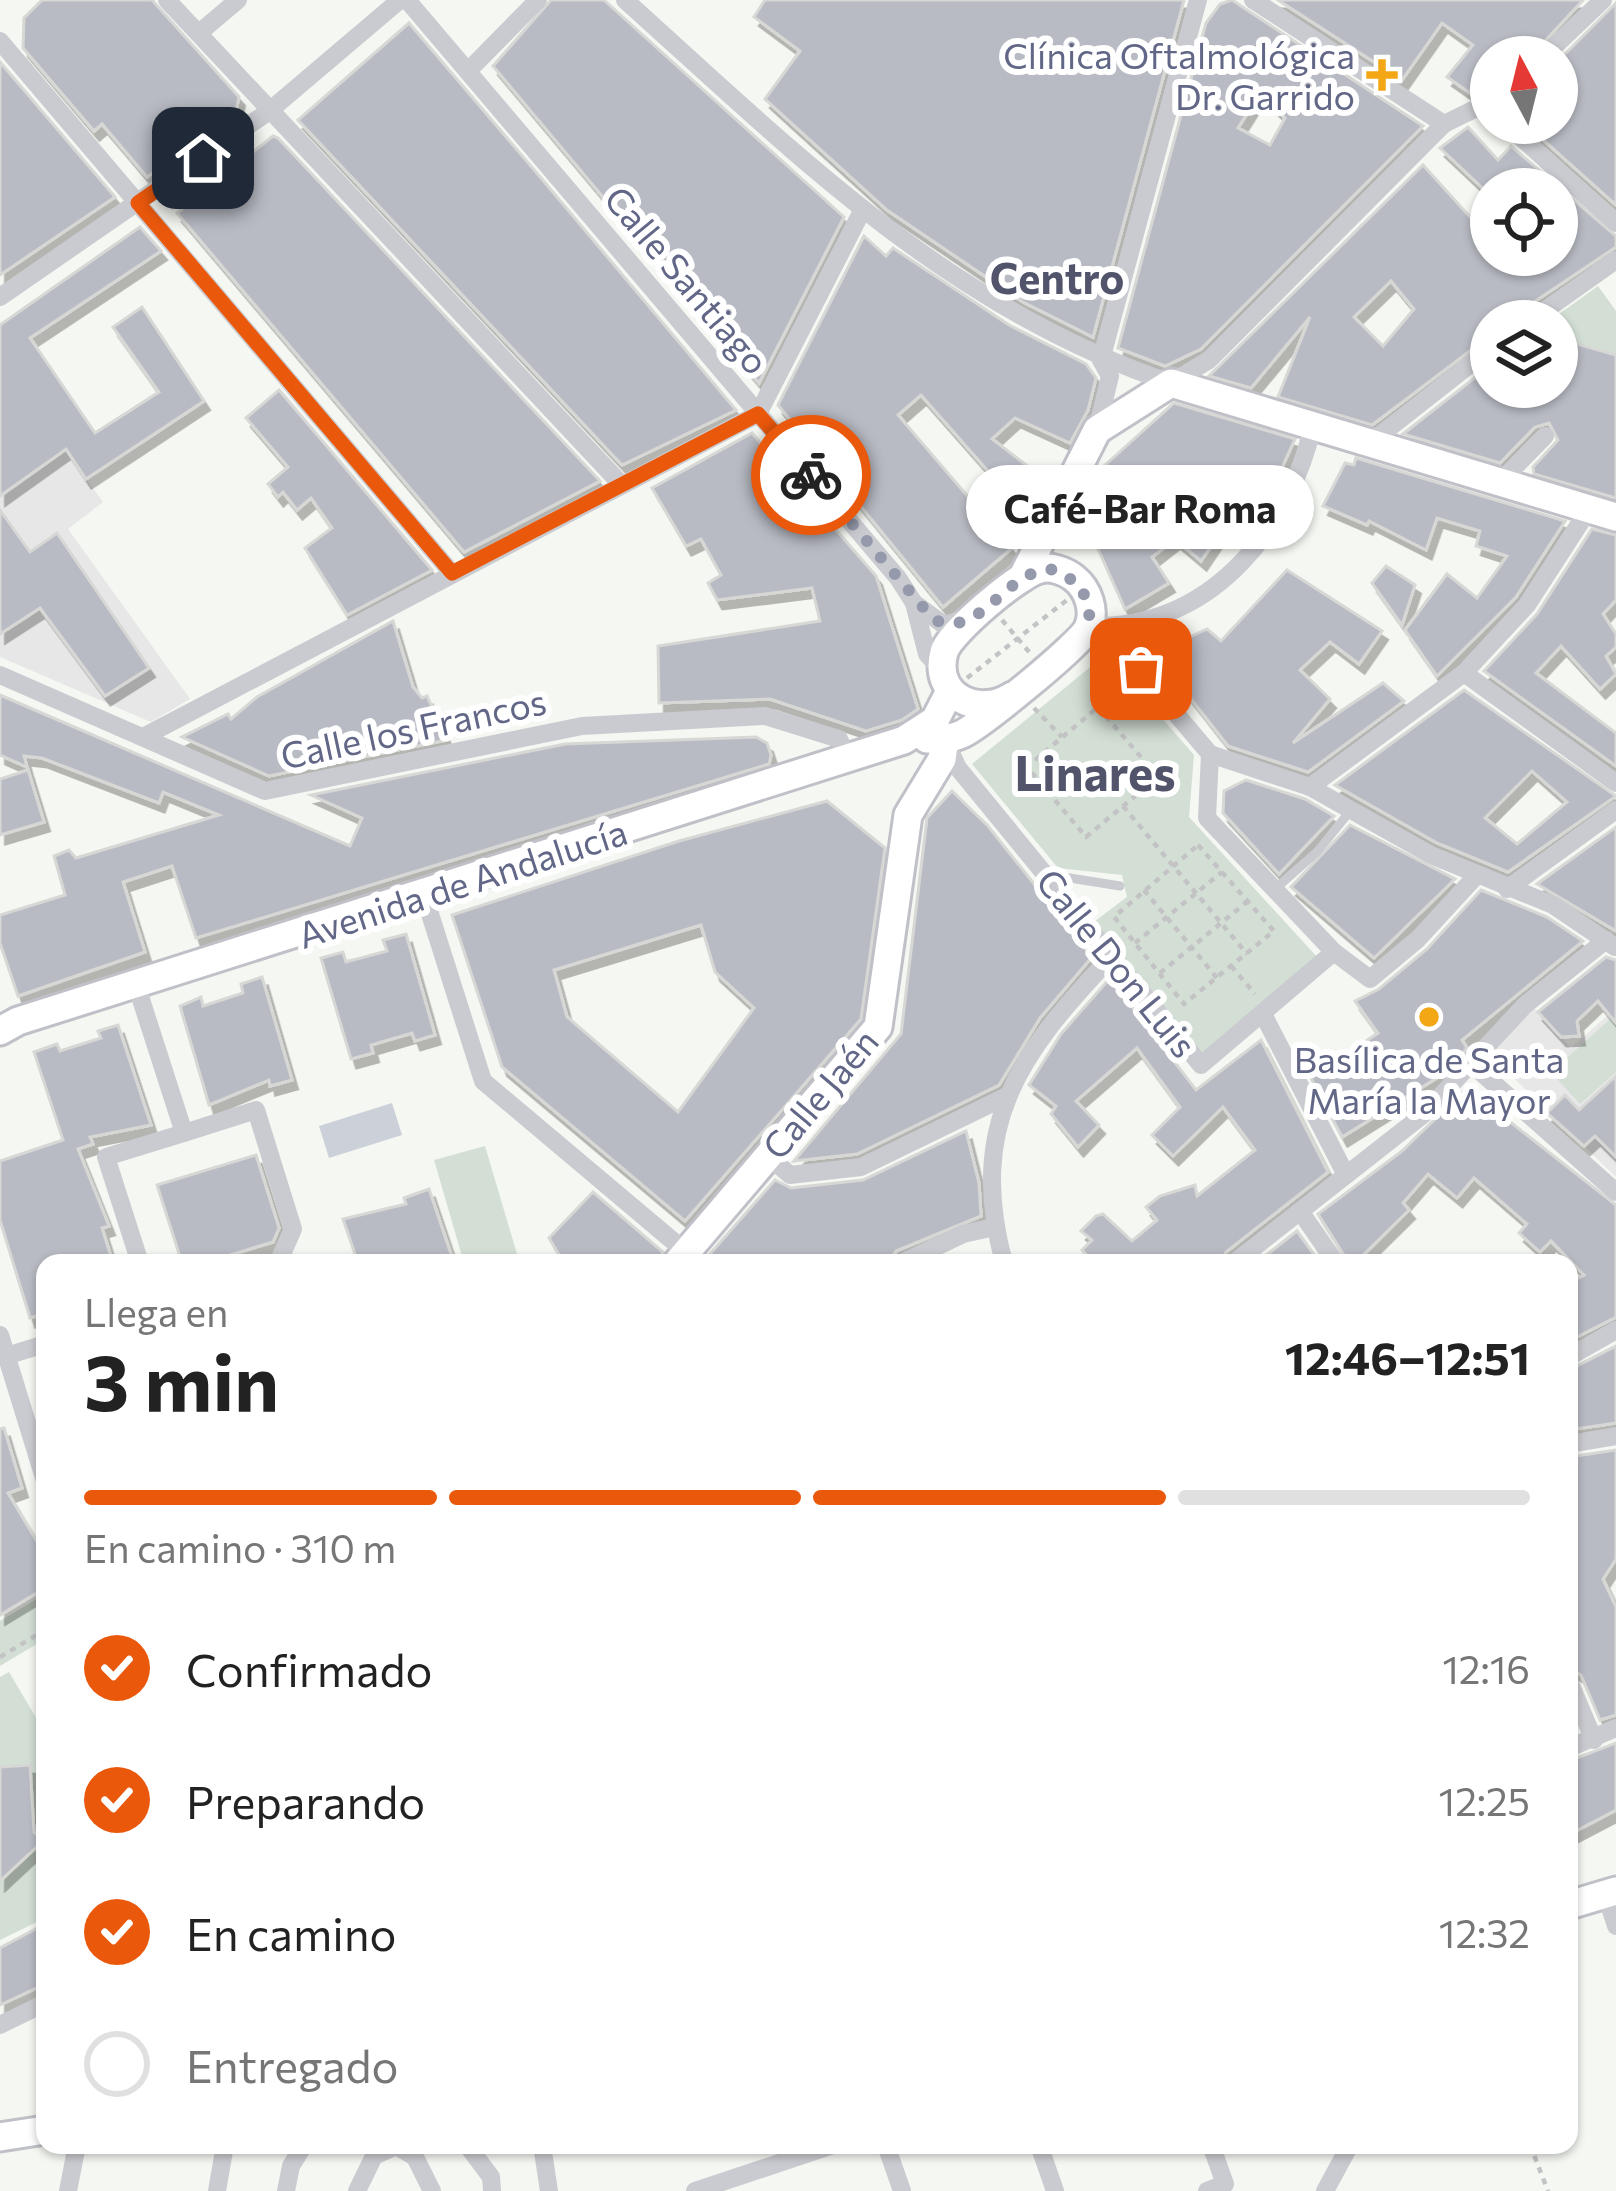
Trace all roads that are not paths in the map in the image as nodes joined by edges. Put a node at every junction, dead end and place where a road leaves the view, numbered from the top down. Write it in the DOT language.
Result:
graph roads {
  1 [pos="167,0"];
  2 [pos="238,0"];
  3 [pos="403,0"];
  4 [pos="538,0"];
  5 [pos="626,0"];
  6 [pos="1198,0"];
  7 [pos="1253,0"];
  8 [pos="1603,0"];
  9 [pos="199,32"];
  10 [pos="1565,36"];
  11 [pos="0,41"];
  12 [pos="469,70"];
  13 [pos="268,112"];
  14 [pos="1470,114"];
  15 [pos="1444,124"];
  16 [pos="1528,144"];
  17 [pos="138,203"];
  18 [pos="862,213"];
  19 [pos="1616,223"];
  20 [pos="1616,260"];
  21 [pos="0,297"];
  22 [pos="1560,300"];
  23 [pos="1102,360"];
  24 [pos="1470,365"];
  25 [pos="1172,383"];
  26 [pos="758,414"];
  27 [pos="1312,425"];
  28 [pos="1097,430"];
  29 [pos="1545,436"];
  30 [pos="1370,443"];
  31 [pos="1501,481"];
  32 [pos="620,483"];
  33 [pos="1603,513"];
  34 [pos="452,573"];
  35 [pos="1022,578"];
  36 [pos="914,603"];
  37 [pos="988,615"];
  38 [pos="1098,624"];
  39 [pos="1464,673"];
  40 [pos="0,675"];
  41 [pos="950,687"];
  42 [pos="1012,696"];
  43 [pos="145,736"];
  44 [pos="904,740"];
  45 [pos="942,750"];
  46 [pos="1210,754"];
  47 [pos="847,758"];
  48 [pos="1616,783"];
  49 [pos="1310,787"];
  50 [pos="1351,810"];
  51 [pos="1616,810"];
  52 [pos="1046,873"];
  53 [pos="1477,875"];
  54 [pos="1120,886"];
  55 [pos="1508,889"];
  56 [pos="1273,890"];
  57 [pos="424,895"];
  58 [pos="1611,944"];
  59 [pos="1334,952"];
  60 [pos="1111,957"];
  61 [pos="136,984"];
  62 [pos="1266,1013"];
  63 [pos="6,1024"];
  64 [pos="1474,1066"];
  65 [pos="1010,1095"];
  66 [pos="184,1133"];
  67 [pos="767,1155"];
  68 [pos="1346,1175"];
  69 [pos="1616,1192"];
  70 [pos="1300,1211"];
  71 [pos="995,1227"];
  72 [pos="137,1254"];
  73 [pos="282,1254"];
  74 [pos="677,1254"];
  75 [pos="684,1254"];
  76 [pos="921,1254"];
  77 [pos="1002,1254"];
  78 [pos="1245,1254"];
  79 [pos="1330,1254"];
  80 [pos="1616,1330"];
  81 [pos="0,1335"];
  82 [pos="36,1349"];
  83 [pos="1578,1352"];
  84 [pos="5,1366"];
  85 [pos="1616,1436"];
  86 [pos="1578,1442"];
  87 [pos="36,1453"];
  88 [pos="1578,1702"];
  89 [pos="1616,1728"];
  90 [pos="1594,1740"];
  91 [pos="1578,1745"];
  92 [pos="1611,1893"];
  93 [pos="1578,1902"];
  94 [pos="1616,1926"];
  95 [pos="36,2007"];
  96 [pos="0,2025"];
  97 [pos="36,2131"];
  98 [pos="0,2137"];
  99 [pos="75,2154"];
  100 [pos="223,2154"];
  101 [pos="298,2154"];
  102 [pos="379,2154"];
  103 [pos="413,2154"];
  104 [pos="474,2154"];
  105 [pos="543,2154"];
  106 [pos="806,2154"];
  107 [pos="889,2154"];
  108 [pos="1042,2154"];
  109 [pos="1212,2154"];
  110 [pos="1345,2154"];
  111 [pos="1216,2188"];
  112 [pos="68,2191"];
  113 [pos="217,2191"];
  114 [pos="286,2191"];
  115 [pos="357,2191"];
  116 [pos="432,2191"];
  117 [pos="492,2191"];
  118 [pos="549,2191"];
  119 [pos="695,2191"];
  120 [pos="902,2191"];
  121 [pos="1055,2191"];
  122 [pos="1324,2191"];
  1 -- 9 [label="street"];
  2 -- 9 [label="street"];
  3 -- 12 [label="street, Calle Santiago"];
  3 -- 13 [label="street"];
  4 -- 12 [label="street"];
  5 -- 18 [label="street"];
  6 -- 23 [label="street"];
  7 -- 15 [label="street"];
  8 -- 10 [label="street"];
  9 -- 13 [label="street"];
  11 -- 17 [label="street"];
  12 -- 26 [label="street, Calle Santiago"];
  13 -- 17 [label="street"];
  13 -- 32 [label="street"];
  14 -- 15 [label="street"];
  15 -- 25 [label="street"];
  16 -- 19 [label="street"];
  17 -- 21 [label="street"];
  17 -- 34 [label="street"];
  18 -- 23 [label="street"];
  18 -- 26 [label="street"];
  20 -- 22 [label="street"];
  23 -- 25 [label="street"];
  23 -- 28 [label="street"];
  24 -- 30 [label="street"];
  25 -- 27 [label="main road"];
  25 -- 28 [label="main road"];
  26 -- 32 [label="street"];
  26 -- 36 [label="street, Calle Santiago"];
  27 -- 30 [label="main road"];
  27 -- 38 [label="street"];
  28 -- 35 [label="main road"];
  29 -- 31 [label="street"];
  30 -- 31 [label="main road"];
  31 -- 33 [label="main road"];
  32 -- 34 [label="street"];
  33 -- 39 [label="street"];
  34 -- 43 [label="street"];
  35 -- 37 [label="main road"];
  35 -- 38 [label="main road"];
  36 -- 37 [label="street"];
  36 -- 41 [label="street, Calle Santiago"];
  37 -- 41 [label="main road"];
  38 -- 42 [label="main road"];
  38 -- 46 [label="street"];
  39 -- 48 [label="street"];
  39 -- 49 [label="street"];
  40 -- 43 [label="street, Calle los Francos"];
  41 -- 42 [label="main road"];
  41 -- 44 [label="main road"];
  41 -- 45 [label="street"];
  42 -- 45 [label="main road"];
  43 -- 47 [label="street, Calle los Francos"];
  44 -- 45 [label="main road"];
  44 -- 47 [label="main road, Avenida de Andalucía"];
  45 -- 52 [label="street, Calle Don Luis"];
  45 -- 67 [label="main road, Calle Jaén"];
  46 -- 49 [label="street"];
  46 -- 56 [label="street"];
  47 -- 57 [label="main road, Avenida de Andalucía"];
  49 -- 50 [label="street"];
  50 -- 53 [label="street"];
  50 -- 56 [label="lane"];
  51 -- 55 [label="street"];
  52 -- 54 [label="lane"];
  52 -- 60 [label="street, Calle Don Luis"];
  53 -- 55 [label="street"];
  53 -- 59 [label="street"];
  55 -- 58 [label="street"];
  56 -- 59 [label="street"];
  57 -- 61 [label="main road, Avenida de Andalucía"];
  57 -- 74 [label="street"];
  58 -- 64 [label="street"];
  59 -- 62 [label="street, Calle Don Luis"];
  60 -- 62 [label="street, Calle Don Luis"];
  60 -- 65 [label="street"];
  61 -- 63 [label="main road, Avenida de Andalucía"];
  61 -- 66 [label="street"];
  62 -- 68 [label="street"];
  64 -- 68 [label="street"];
  64 -- 69 [label="street"];
  65 -- 67 [label="street"];
  65 -- 71 [label="street"];
  66 -- 72 [label="street"];
  66 -- 73 [label="street"];
  67 -- 75 [label="main road, Calle Jaén"];
  68 -- 70 [label="street"];
  70 -- 78 [label="street"];
  70 -- 79 [label="street"];
  71 -- 76 [label="street"];
  71 -- 77 [label="street"];
  80 -- 83 [label="street"];
  81 -- 84 [label="street"];
  82 -- 84 [label="street"];
  84 -- 87 [label="street"];
  85 -- 86 [label="street"];
  88 -- 90 [label="street"];
  89 -- 90 [label="street"];
  90 -- 91 [label="street"];
  92 -- 93 [label="main road"];
  92 -- 94 [label="street"];
  95 -- 96 [label="street"];
  97 -- 98 [label="main road"];
  99 -- 112 [label="street"];
  100 -- 113 [label="street"];
  101 -- 114 [label="street"];
  102 -- 115 [label="street"];
  103 -- 116 [label="street"];
  104 -- 117 [label="street"];
  105 -- 118 [label="street"];
  106 -- 119 [label="street"];
  107 -- 120 [label="street"];
  108 -- 121 [label="street"];
  109 -- 111 [label="street"];
  110 -- 122 [label="street"];
}
